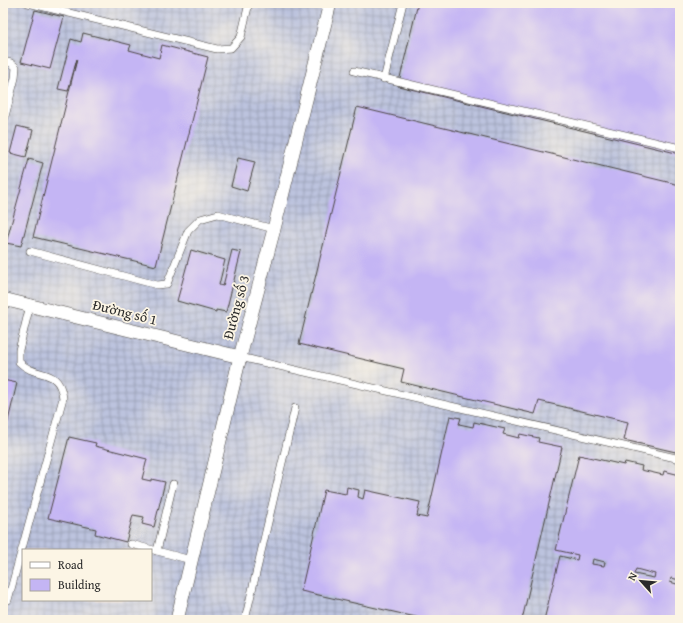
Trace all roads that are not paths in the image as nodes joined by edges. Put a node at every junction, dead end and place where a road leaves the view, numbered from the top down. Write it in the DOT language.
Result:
graph roads {
  1 [pos="28,3"];
  2 [pos="249,3"];
  3 [pos="330,3"];
  4 [pos="403,3"];
  5 [pos="3,61"];
  6 [pos="354,71"];
  7 [pos="384,79"];
  8 [pos="3,124"];
  9 [pos="680,148"];
  10 [pos="274,229"];
  11 [pos="30,251"];
  12 [pos="3,299"];
  13 [pos="30,305"];
  14 [pos="240,357"];
  15 [pos="295,408"];
  16 [pos="680,459"];
  17 [pos="173,484"];
  18 [pos="131,544"];
  19 [pos="22,549"];
  20 [pos="150,549"];
  21 [pos="22,550"];
  22 [pos="152,550"];
  23 [pos="157,551"];
  24 [pos="191,560"];
  25 [pos="8,600"];
  26 [pos="177,620"];
  27 [pos="245,620"];
  1 -- 2 [label="lane"];
  3 -- 10 [label="street, Đường số 3"];
  4 -- 7 [label="lane"];
  5 -- 8 [label="lane"];
  6 -- 7 [label="lane"];
  7 -- 9 [label="lane"];
  10 -- 11 [label="lane"];
  10 -- 14 [label="street, Đường số 3"];
  12 -- 13 [label="street, Đường số 1"];
  13 -- 14 [label="street, Đường số 1"];
  13 -- 19 [label="lane"];
  14 -- 16 [label="lane"];
  14 -- 24 [label="street, Đường số 3"];
  15 -- 27 [label="lane"];
  17 -- 23 [label="lane"];
  18 -- 20 [label="lane"];
  21 -- 25 [label="lane"];
  22 -- 23 [label="lane"];
  23 -- 24 [label="lane"];
  24 -- 26 [label="street, Đường số 3"];
}
